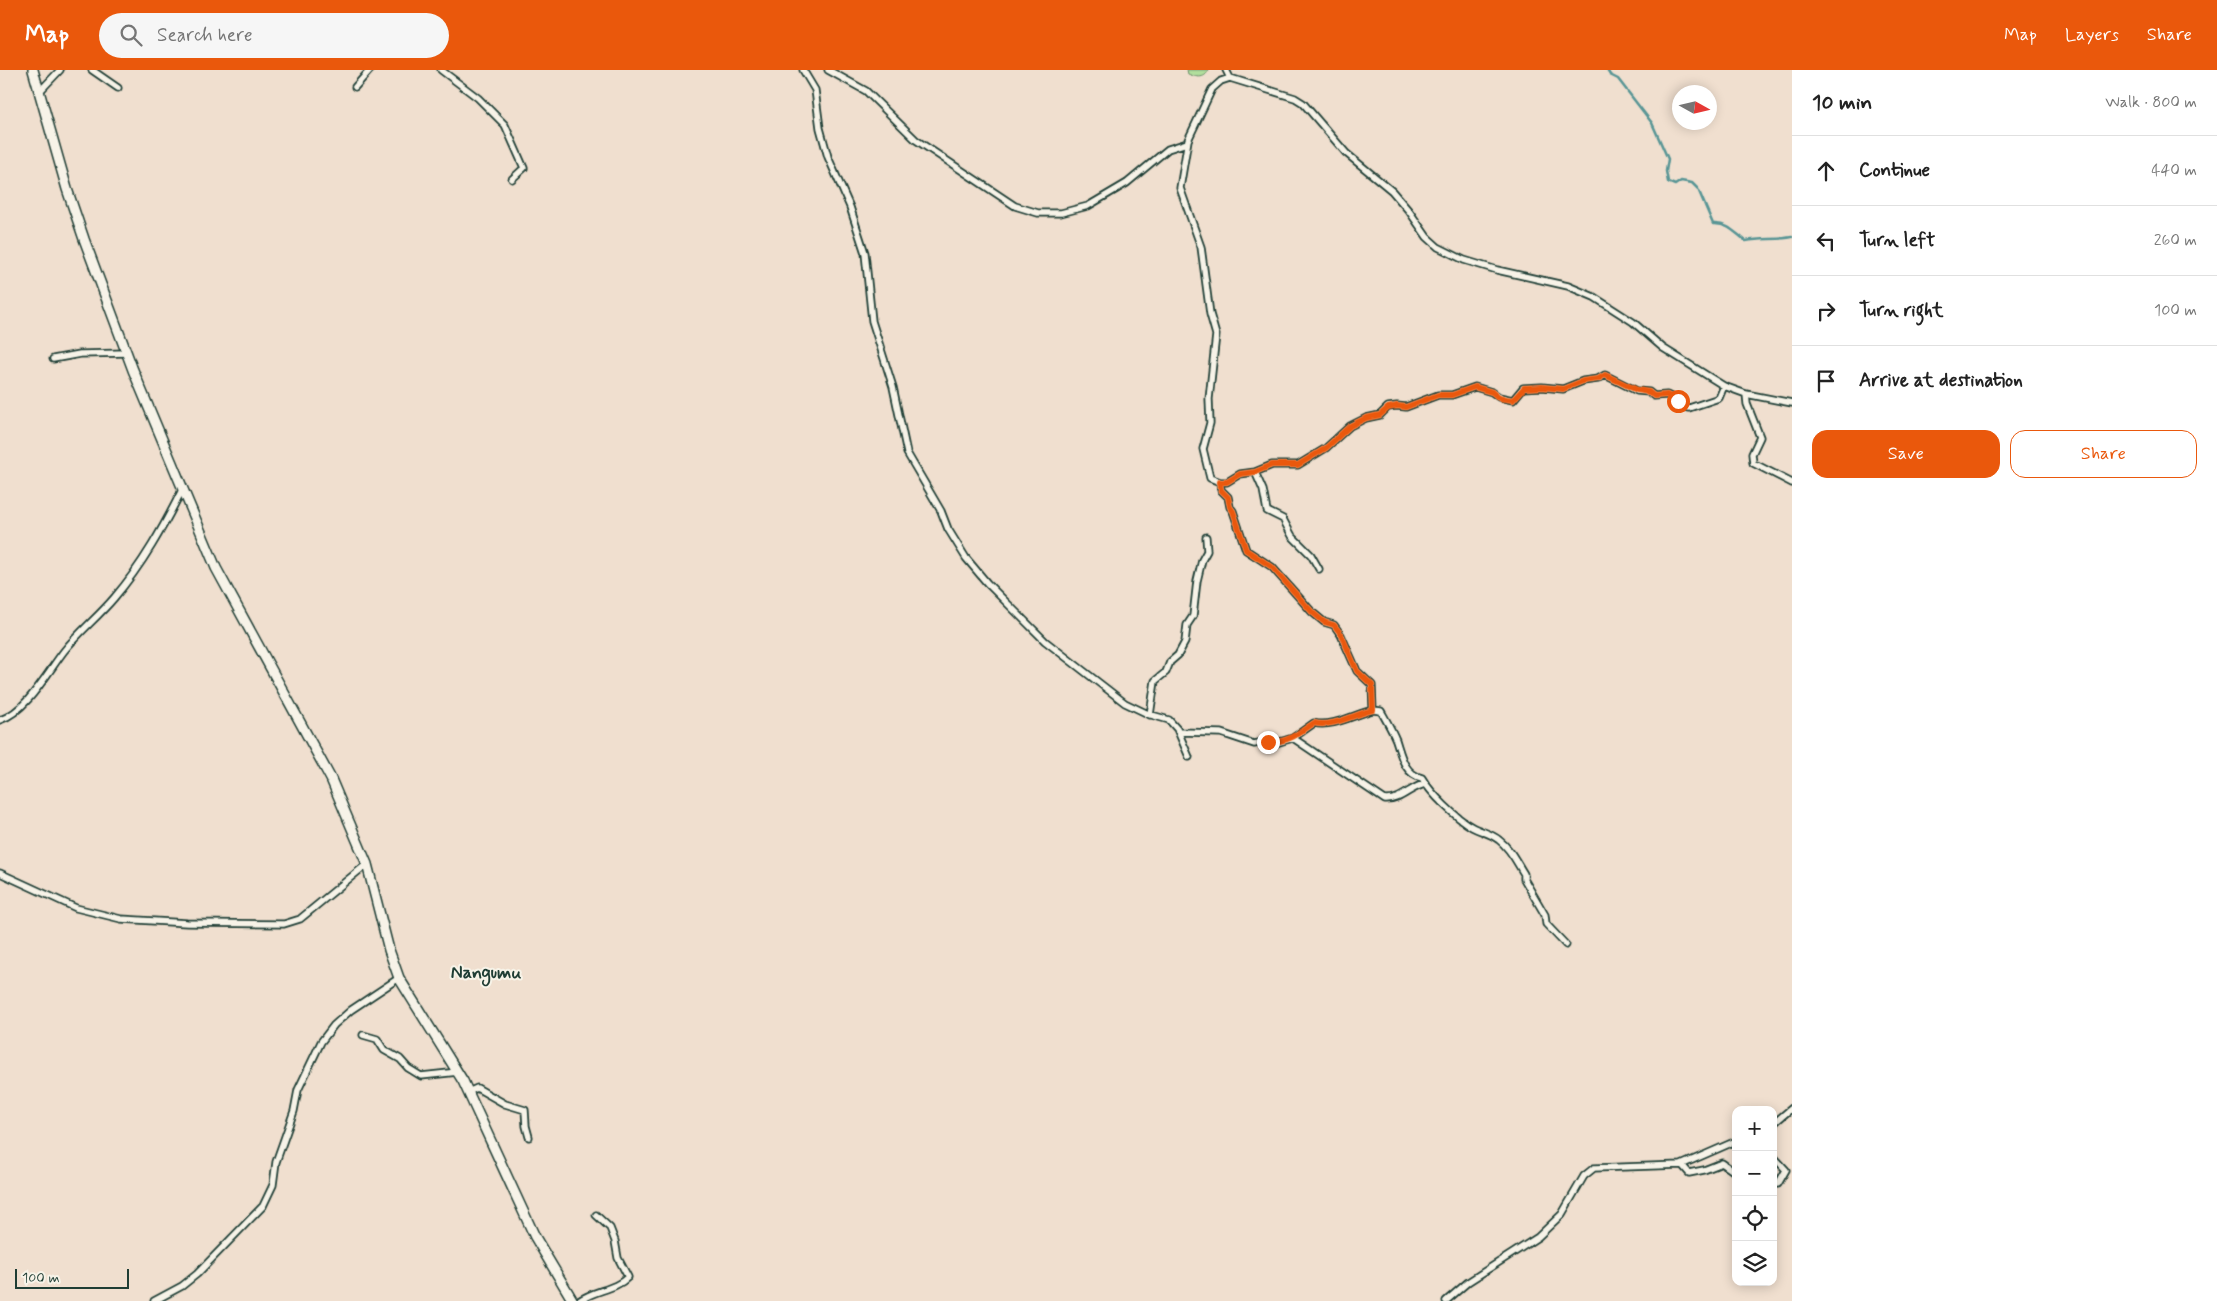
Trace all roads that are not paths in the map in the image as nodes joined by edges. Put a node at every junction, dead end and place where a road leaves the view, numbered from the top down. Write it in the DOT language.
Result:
graph roads {
  1 [pos="33,70"];
  2 [pos="60,70"];
  3 [pos="92,70"];
  4 [pos="370,70"];
  5 [pos="441,70"];
  6 [pos="803,70"];
  7 [pos="828,70"];
  8 [pos="1226,70"];
  9 [pos="1230,78"];
  10 [pos="355,87"];
  11 [pos="118,88"];
  12 [pos="41,90"];
  13 [pos="1187,143"];
  14 [pos="512,179"];
  15 [pos="127,353"];
  16 [pos="53,359"];
  17 [pos="1724,386"];
  18 [pos="1746,394"];
  19 [pos="1792,403"];
  20 [pos="1255,472"];
  21 [pos="1220,482"];
  22 [pos="1792,483"];
  23 [pos="183,488"];
  24 [pos="1206,537"];
  25 [pos="1319,569"];
  26 [pos="1373,710"];
  27 [pos="1150,715"];
  28 [pos="0,720"];
  29 [pos="1178,732"];
  30 [pos="1293,738"];
  31 [pos="1189,757"];
  32 [pos="1425,784"];
  33 [pos="367,864"];
  34 [pos="0,873"];
  35 [pos="1566,945"];
  36 [pos="399,978"];
  37 [pos="364,1035"];
  38 [pos="458,1072"];
  39 [pos="468,1092"];
  40 [pos="1792,1108"];
  41 [pos="1777,1120"];
  42 [pos="530,1136"];
  43 [pos="1732,1143"];
  44 [pos="1777,1160"];
  45 [pos="1682,1165"];
  46 [pos="1732,1170"];
  47 [pos="1777,1184"];
  48 [pos="596,1215"];
  49 [pos="154,1301"];
  50 [pos="573,1301"];
  51 [pos="579,1301"];
  52 [pos="1446,1301"];
  1 -- 12 [label="street"];
  2 -- 12 [label="street"];
  3 -- 11 [label="street"];
  4 -- 10 [label="street"];
  5 -- 14 [label="street"];
  6 -- 27 [label="street"];
  7 -- 13 [label="street"];
  8 -- 9 [label="street"];
  9 -- 13 [label="street"];
  9 -- 17 [label="street"];
  12 -- 15 [label="street"];
  13 -- 21 [label="street"];
  15 -- 16 [label="street"];
  15 -- 23 [label="street"];
  17 -- 18 [label="street"];
  17 -- 20 [label="street"];
  18 -- 19 [label="street"];
  18 -- 22 [label="street"];
  20 -- 21 [label="street"];
  20 -- 25 [label="street"];
  21 -- 26 [label="street"];
  23 -- 28 [label="street"];
  23 -- 33 [label="street"];
  24 -- 27 [label="street"];
  26 -- 30 [label="street"];
  26 -- 32 [label="street"];
  27 -- 29 [label="street"];
  29 -- 30 [label="street"];
  29 -- 31 [label="street"];
  30 -- 32 [label="street"];
  32 -- 35 [label="street"];
  33 -- 34 [label="street"];
  33 -- 36 [label="street"];
  36 -- 38 [label="street"];
  36 -- 49 [label="street"];
  37 -- 38 [label="street"];
  38 -- 39 [label="street"];
  39 -- 42 [label="street"];
  39 -- 50 [label="street"];
  40 -- 41 [label="street"];
  43 -- 45 [label="street"];
  44 -- 47 [label="street"];
  45 -- 46 [label="street"];
  45 -- 52 [label="street"];
  48 -- 51 [label="street"];
}
